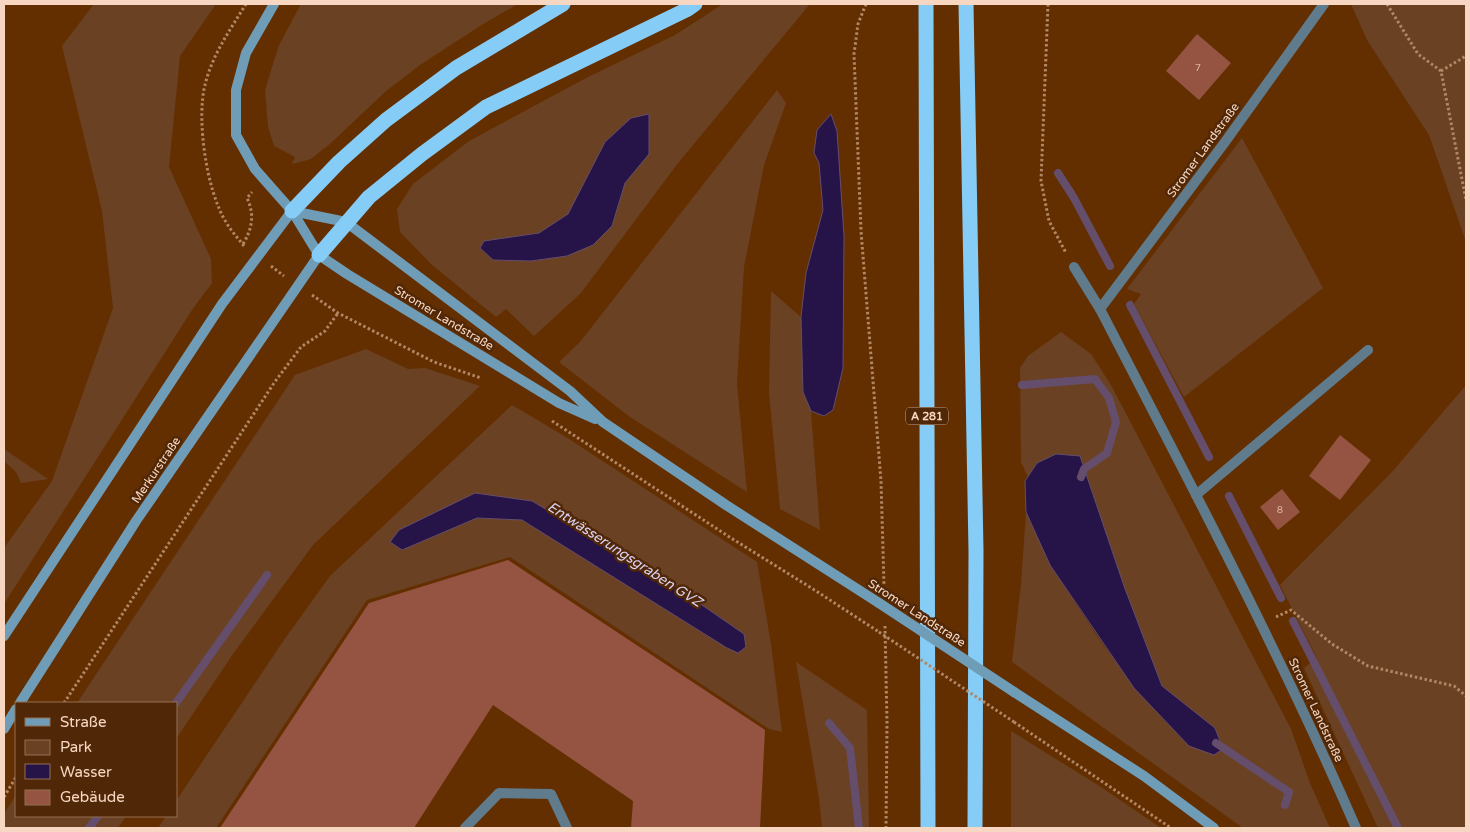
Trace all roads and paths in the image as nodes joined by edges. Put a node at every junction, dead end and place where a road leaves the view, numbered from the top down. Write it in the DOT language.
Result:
graph roads {
  1 [pos="274,4"];
  2 [pos="563,4"];
  3 [pos="695,4"];
  4 [pos="866,4"];
  5 [pos="926,4"];
  6 [pos="966,4"];
  7 [pos="1048,4"];
  8 [pos="1324,4"];
  9 [pos="1387,4"];
  10 [pos="1466,56"];
  11 [pos="1441,71"];
  12 [pos="264,179"];
  13 [pos="1466,200"];
  14 [pos="292,212"];
  15 [pos="346,222"];
  16 [pos="243,244"];
  17 [pos="319,255"];
  18 [pos="1074,267"];
  19 [pos="1100,309"];
  20 [pos="1368,350"];
  21 [pos="470,373"];
  22 [pos="546,417"];
  23 [pos="603,422"];
  24 [pos="1196,495"];
  25 [pos="884,588"];
  26 [pos="884,616"];
  27 [pos="1262,624"];
  28 [pos="4,636"];
  29 [pos="1466,696"];
  30 [pos="21,702"];
  31 [pos="65,702"];
  32 [pos="15,711"];
  33 [pos="4,729"];
  34 [pos="15,779"];
  35 [pos="4,797"];
  36 [pos="465,828"];
  37 [pos="567,828"];
  38 [pos="886,828"];
  39 [pos="928,828"];
  40 [pos="975,828"];
  41 [pos="1170,828"];
  42 [pos="1214,828"];
  43 [pos="1356,828"];
  1 -- 12 [label="main road, Stromer Landstraße"];
  2 -- 14 [label="highway"];
  3 -- 15 [label="highway"];
  4 -- 25 [label="path"];
  5 -- 39 [label="highway, A 281"];
  6 -- 40 [label="highway"];
  7 -- 18 [label="path"];
  8 -- 19 [label="street, Stromer Landstraße"];
  9 -- 11 [label="path"];
  10 -- 11 [label="path"];
  11 -- 13 [label="path"];
  12 -- 14 [label="main road, Stromer Landstraße"];
  12 -- 16 [label="path"];
  14 -- 15 [label="main road, Stromer Landstraße"];
  14 -- 17 [label="main road, Stromer Landstraße"];
  14 -- 28 [label="main road"];
  15 -- 17 [label="highway"];
  15 -- 23 [label="main road, Stromer Landstraße"];
  17 -- 23 [label="main road, Stromer Landstraße"];
  17 -- 30 [label="main road, Merkurstraße"];
  18 -- 19 [label="street, Stromer Landstraße"];
  19 -- 24 [label="street, Stromer Landstraße"];
  20 -- 24 [label="street"];
  21 -- 31 [label="path"];
  22 -- 41 [label="path, bridge"];
  23 -- 42 [label="main road, Stromer Landstraße, bridge"];
  24 -- 27 [label="street, Stromer Landstraße"];
  26 -- 38 [label="path"];
  27 -- 29 [label="path"];
  27 -- 43 [label="street, Stromer Landstraße"];
  32 -- 33 [label="main road"];
  34 -- 35 [label="path"];
  36 -- 37 [label="street"];
}
